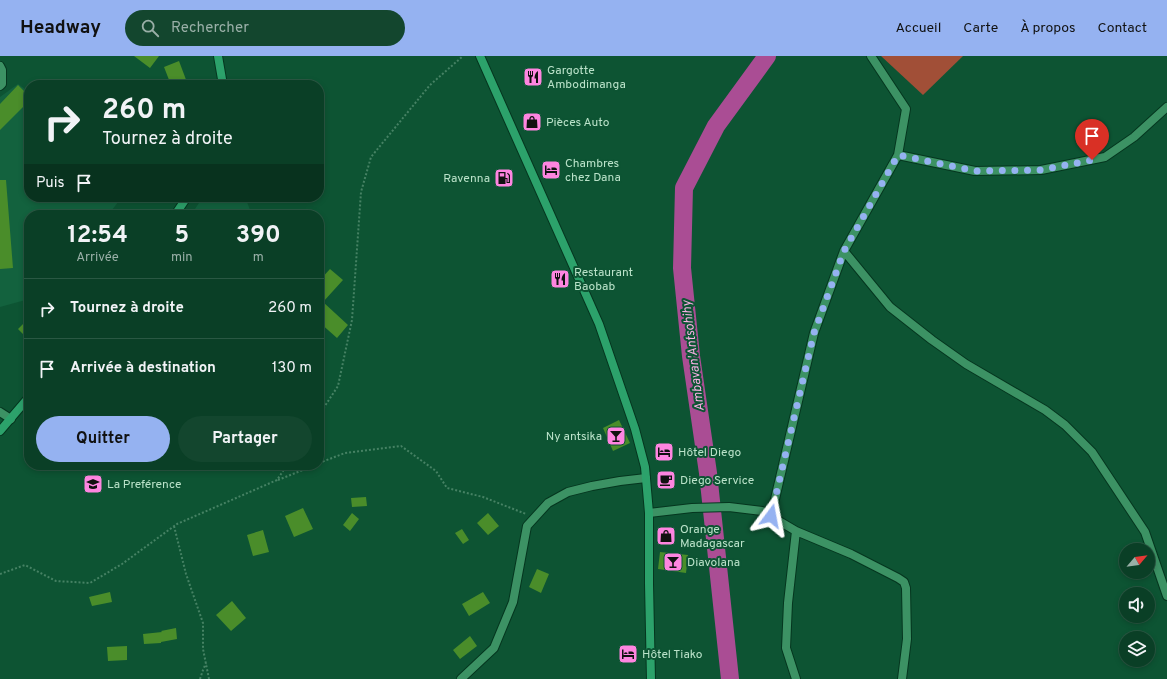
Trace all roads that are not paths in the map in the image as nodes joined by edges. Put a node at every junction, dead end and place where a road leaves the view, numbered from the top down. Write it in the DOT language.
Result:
graph roads {
  1 [pos="218,56"];
  2 [pos="480,56"];
  3 [pos="871,56"];
  4 [pos="0,66"];
  5 [pos="222,80"];
  6 [pos="0,86"];
  7 [pos="1167,107"];
  8 [pos="898,155"];
  9 [pos="844,251"];
  10 [pos="24,403"];
  11 [pos="0,412"];
  12 [pos="11,419"];
  13 [pos="0,431"];
  14 [pos="646,478"];
  15 [pos="649,513"];
  16 [pos="771,516"];
  17 [pos="796,530"];
  18 [pos="1167,596"];
  19 [pos="461,679"];
  20 [pos="651,679"];
  21 [pos="796,679"];
  22 [pos="902,679"];
  1 -- 5 [label="main road"];
  2 -- 14 [label="main road"];
  3 -- 8 [label="street"];
  4 -- 6 [label="street"];
  7 -- 8 [label="street"];
  8 -- 9 [label="street"];
  9 -- 16 [label="street"];
  9 -- 18 [label="street"];
  10 -- 12 [label="main road"];
  11 -- 12 [label="street"];
  12 -- 13 [label="main road"];
  14 -- 15 [label="main road"];
  14 -- 19 [label="street"];
  15 -- 16 [label="street"];
  15 -- 20 [label="main road"];
  16 -- 17 [label="street"];
  17 -- 21 [label="street"];
  17 -- 22 [label="street"];
}
